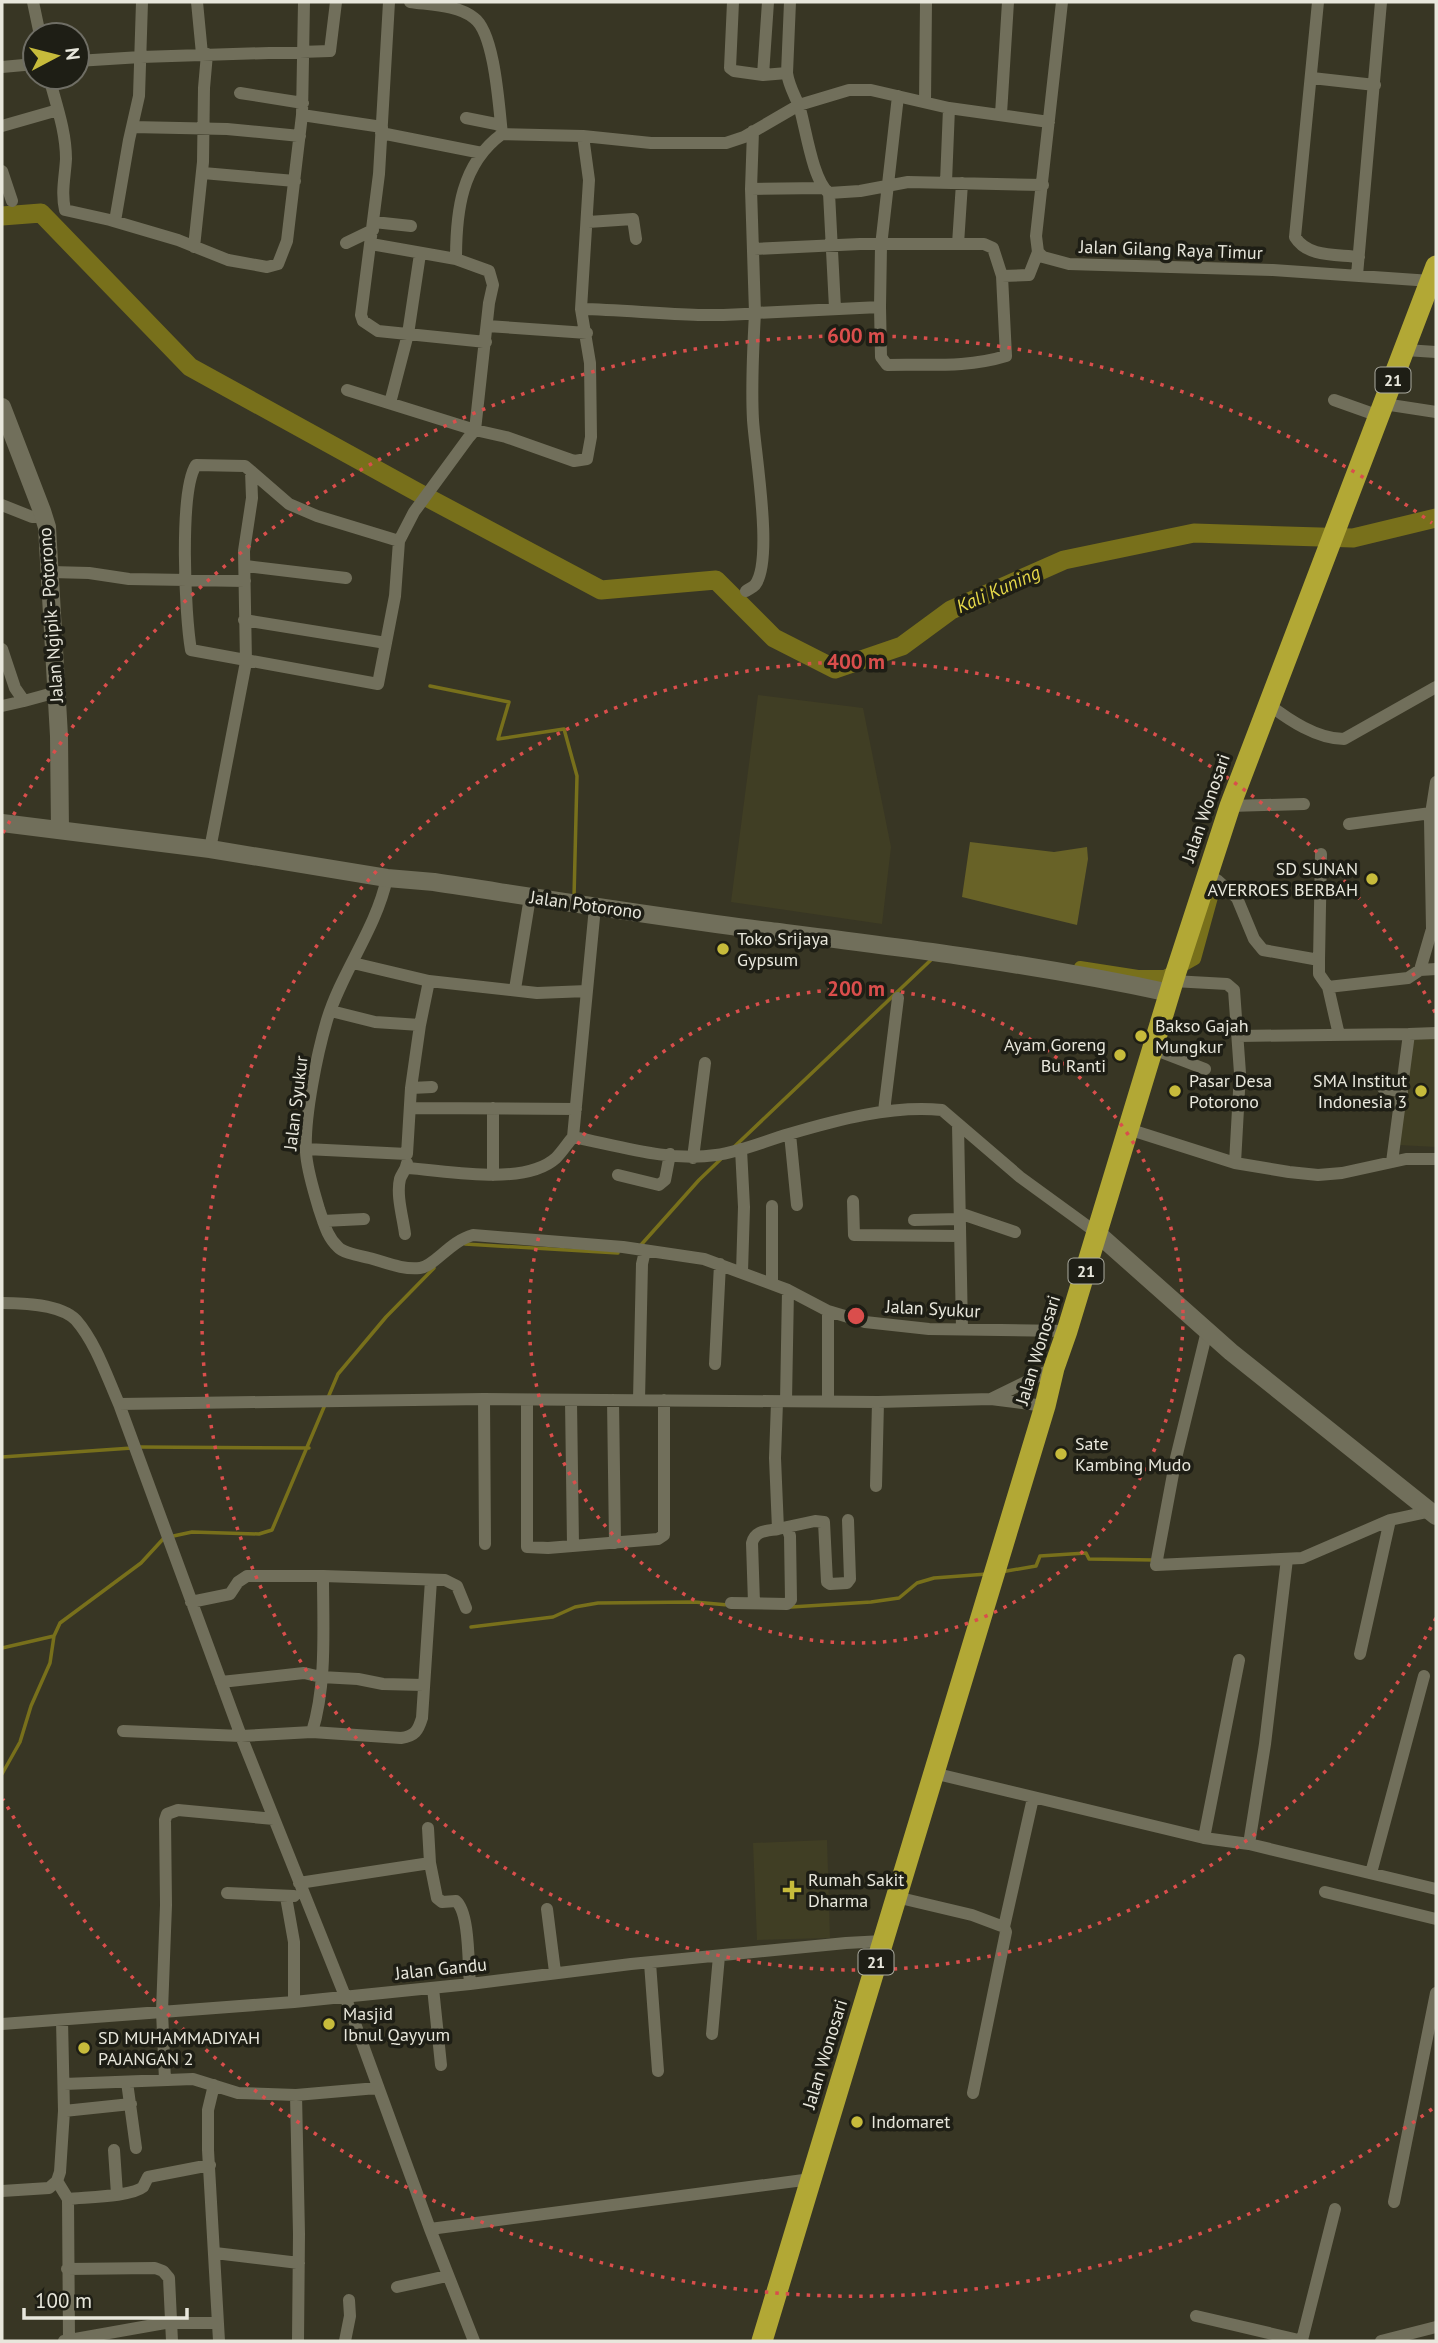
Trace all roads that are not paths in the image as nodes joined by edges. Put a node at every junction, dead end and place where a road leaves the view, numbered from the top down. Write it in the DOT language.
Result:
graph roads {
  1 [pos="33,2"];
  2 [pos="142,2"];
  3 [pos="197,2"];
  4 [pos="304,2"];
  5 [pos="336,2"];
  6 [pos="389,2"];
  7 [pos="411,2"];
  8 [pos="733,2"];
  9 [pos="768,2"];
  10 [pos="790,2"];
  11 [pos="926,2"];
  12 [pos="1008,2"];
  13 [pos="1062,2"];
  14 [pos="1318,2"];
  15 [pos="1381,2"];
  16 [pos="37,21"];
  17 [pos="305,53"];
  18 [pos="205,54"];
  19 [pos="141,57"];
  20 [pos="91,60"];
  21 [pos="21,65"];
  22 [pos="2,67"];
  23 [pos="787,73"];
  24 [pos="763,75"];
  25 [pos="1312,78"];
  26 [pos="1375,85"];
  27 [pos="53,91"];
  28 [pos="240,93"];
  29 [pos="898,96"];
  30 [pos="925,102"];
  31 [pos="799,105"];
  32 [pos="949,108"];
  33 [pos="303,109"];
  34 [pos="58,110"];
  35 [pos="1001,114"];
  36 [pos="466,118"];
  37 [pos="1049,122"];
  38 [pos="2,126"];
  39 [pos="132,127"];
  40 [pos="203,128"];
  41 [pos="381,130"];
  42 [pos="501,130"];
  43 [pos="753,131"];
  44 [pos="300,136"];
  45 [pos="583,136"];
  46 [pos="482,153"];
  47 [pos="2,171"];
  48 [pos="202,173"];
  49 [pos="295,181"];
  50 [pos="946,182"];
  51 [pos="962,183"];
  52 [pos="886,185"];
  53 [pos="1043,185"];
  54 [pos="751,189"];
  55 [pos="826,190"];
  56 [pos="12,201"];
  57 [pos="116,221"];
  58 [pos="588,222"];
  59 [pos="373,226"];
  60 [pos="411,226"];
  61 [pos="636,239"];
  62 [pos="346,243"];
  63 [pos="371,244"];
  64 [pos="958,244"];
  65 [pos="832,245"];
  66 [pos="881,246"];
  67 [pos="194,247"];
  68 [pos="754,249"];
  69 [pos="1038,252"];
  70 [pos="420,254"];
  71 [pos="1359,257"];
  72 [pos="456,259"];
  73 [pos="1434,274"];
  74 [pos="1002,275"];
  75 [pos="1357,275"];
  76 [pos="880,307"];
  77 [pos="835,308"];
  78 [pos="582,309"];
  79 [pos="755,313"];
  80 [pos="487,326"];
  81 [pos="587,333"];
  82 [pos="408,334"];
  83 [pos="486,342"];
  84 [pos="1405,350"];
  85 [pos="1436,352"];
  86 [pos="347,390"];
  87 [pos="1334,400"];
  88 [pos="390,403"];
  89 [pos="2,407"];
  90 [pos="1382,410"];
  91 [pos="1436,412"];
  92 [pos="475,430"];
  93 [pos="251,471"];
  94 [pos="275,492"];
  95 [pos="251,498"];
  96 [pos="2,505"];
  97 [pos="44,517"];
  98 [pos="399,541"];
  99 [pos="246,566"];
  100 [pos="51,572"];
  101 [pos="346,578"];
  102 [pos="186,581"];
  103 [pos="245,581"];
  104 [pos="746,591"];
  105 [pos="244,620"];
  106 [pos="387,643"];
  107 [pos="2,649"];
  108 [pos="246,662"];
  109 [pos="1436,687"];
  110 [pos="57,692"];
  111 [pos="24,701"];
  112 [pos="2,706"];
  113 [pos="1276,711"];
  114 [pos="1436,782"];
  115 [pos="1304,804"];
  116 [pos="1230,806"];
  117 [pos="1431,813"];
  118 [pos="2,823"];
  119 [pos="1349,824"];
  120 [pos="60,830"];
  121 [pos="210,849"];
  122 [pos="1321,855"];
  123 [pos="1207,875"];
  124 [pos="387,878"];
  125 [pos="530,897"];
  126 [pos="1434,905"];
  127 [pos="595,907"];
  128 [pos="1434,929"];
  129 [pos="1319,960"];
  130 [pos="353,963"];
  131 [pos="1420,970"];
  132 [pos="1436,970"];
  133 [pos="1174,978"];
  134 [pos="429,981"];
  135 [pos="1328,987"];
  136 [pos="516,989"];
  137 [pos="587,990"];
  138 [pos="898,998"];
  139 [pos="331,1011"];
  140 [pos="420,1025"];
  141 [pos="1436,1033"];
  142 [pos="1409,1034"];
  143 [pos="1339,1035"];
  144 [pos="1238,1036"];
  145 [pos="1153,1049"];
  146 [pos="705,1063"];
  147 [pos="1205,1069"];
  148 [pos="432,1087"];
  149 [pos="411,1088"];
  150 [pos="1384,1088"];
  151 [pos="1402,1092"];
  152 [pos="410,1108"];
  153 [pos="493,1108"];
  154 [pos="576,1109"];
  155 [pos="884,1111"];
  156 [pos="958,1125"];
  157 [pos="1128,1129"];
  158 [pos="790,1134"];
  159 [pos="573,1137"];
  160 [pos="306,1149"];
  161 [pos="738,1149"];
  162 [pos="407,1154"];
  163 [pos="670,1154"];
  164 [pos="694,1158"];
  165 [pos="1436,1159"];
  166 [pos="1392,1162"];
  167 [pos="1235,1163"];
  168 [pos="406,1168"];
  169 [pos="493,1175"];
  170 [pos="618,1175"];
  171 [pos="853,1201"];
  172 [pos="797,1205"];
  173 [pos="772,1206"];
  174 [pos="961,1216"];
  175 [pos="364,1219"];
  176 [pos="914,1220"];
  177 [pos="323,1221"];
  178 [pos="1015,1232"];
  179 [pos="1097,1233"];
  180 [pos="405,1234"];
  181 [pos="960,1236"];
  182 [pos="644,1251"];
  183 [pos="720,1264"];
  184 [pos="742,1272"];
  185 [pos="772,1283"];
  186 [pos="788,1290"];
  187 [pos="2,1303"];
  188 [pos="828,1311"];
  189 [pos="962,1329"];
  190 [pos="1067,1331"];
  191 [pos="1207,1331"];
  192 [pos="715,1364"];
  193 [pos="1054,1368"];
  194 [pos="484,1399"];
  195 [pos="991,1399"];
  196 [pos="613,1400"];
  197 [pos="639,1400"];
  198 [pos="664,1400"];
  199 [pos="527,1401"];
  200 [pos="571,1401"];
  201 [pos="782,1401"];
  202 [pos="828,1402"];
  203 [pos="878,1402"];
  204 [pos="120,1404"];
  205 [pos="1045,1406"];
  206 [pos="876,1486"];
  207 [pos="1434,1513"];
  208 [pos="848,1520"];
  209 [pos="1390,1520"];
  210 [pos="783,1528"];
  211 [pos="615,1543"];
  212 [pos="485,1544"];
  213 [pos="573,1545"];
  214 [pos="1287,1559"];
  215 [pos="323,1576"];
  216 [pos="431,1580"];
  217 [pos="191,1602"];
  218 [pos="754,1602"];
  219 [pos="732,1604"];
  220 [pos="466,1608"];
  221 [pos="1360,1654"];
  222 [pos="1239,1660"];
  223 [pos="1424,1676"];
  224 [pos="321,1678"];
  225 [pos="221,1682"];
  226 [pos="424,1685"];
  227 [pos="123,1731"];
  228 [pos="312,1732"];
  229 [pos="241,1736"];
  230 [pos="933,1773"];
  231 [pos="1033,1798"];
  232 [pos="274,1818"];
  233 [pos="428,1828"];
  234 [pos="1204,1838"];
  235 [pos="1249,1844"];
  236 [pos="430,1863"];
  237 [pos="1371,1873"];
  238 [pos="302,1889"];
  239 [pos="1436,1889"];
  240 [pos="227,1892"];
  241 [pos="1325,1892"];
  242 [pos="896,1897"];
  243 [pos="286,1898"];
  244 [pos="547,1909"];
  245 [pos="1436,1919"];
  246 [pos="1004,1927"];
  247 [pos="883,1941"];
  248 [pos="719,1956"];
  249 [pos="650,1963"];
  250 [pos="555,1972"];
  251 [pos="470,1984"];
  252 [pos="433,1988"];
  253 [pos="1436,1993"];
  254 [pos="345,1996"];
  255 [pos="294,2002"];
  256 [pos="162,2011"];
  257 [pos="62,2020"];
  258 [pos="2,2024"];
  259 [pos="712,2034"];
  260 [pos="442,2065"];
  261 [pos="658,2071"];
  262 [pos="165,2080"];
  263 [pos="127,2082"];
  264 [pos="64,2084"];
  265 [pos="214,2085"];
  266 [pos="377,2088"];
  267 [pos="973,2093"];
  268 [pos="296,2095"];
  269 [pos="131,2104"];
  270 [pos="64,2111"];
  271 [pos="136,2148"];
  272 [pos="114,2150"];
  273 [pos="210,2165"];
  274 [pos="811,2179"];
  275 [pos="57,2181"];
  276 [pos="2,2191"];
  277 [pos="117,2194"];
  278 [pos="68,2199"];
  279 [pos="1394,2202"];
  280 [pos="1335,2208"];
  281 [pos="430,2229"];
  282 [pos="215,2253"];
  283 [pos="299,2263"];
  284 [pos="67,2269"];
  285 [pos="447,2276"];
  286 [pos="397,2287"];
  287 [pos="349,2300"];
  288 [pos="1196,2316"];
  289 [pos="170,2323"];
  290 [pos="218,2323"];
  291 [pos="1436,2327"];
  292 [pos="1414,2337"];
  293 [pos="66,2341"];
  294 [pos="172,2341"];
  295 [pos="219,2341"];
  296 [pos="298,2341"];
  297 [pos="345,2341"];
  298 [pos="474,2341"];
  299 [pos="762,2341"];
  300 [pos="1302,2341"];
  301 [pos="1381,2341"];
  1 -- 16 [label="street"];
  2 -- 19 [label="street"];
  3 -- 18 [label="street"];
  4 -- 17 [label="street"];
  5 -- 17 [label="street"];
  6 -- 41 [label="street"];
  7 -- 42 [label="street"];
  8 -- 24 [label="street"];
  9 -- 24 [label="street"];
  10 -- 23 [label="street"];
  11 -- 30 [label="street"];
  12 -- 35 [label="street"];
  13 -- 37 [label="street"];
  14 -- 25 [label="street"];
  15 -- 26 [label="street"];
  17 -- 18 [label="street"];
  17 -- 33 [label="street"];
  18 -- 19 [label="street"];
  18 -- 40 [label="street"];
  19 -- 20 [label="street"];
  19 -- 39 [label="street"];
  21 -- 22 [label="street"];
  23 -- 24 [label="street"];
  23 -- 31 [label="street"];
  25 -- 26 [label="street"];
  25 -- 71 [label="street"];
  26 -- 71 [label="street"];
  27 -- 34 [label="street"];
  28 -- 33 [label="street"];
  29 -- 30 [label="street"];
  29 -- 31 [label="street"];
  29 -- 52 [label="street"];
  30 -- 32 [label="street"];
  31 -- 43 [label="street"];
  31 -- 55 [label="street"];
  32 -- 35 [label="street"];
  32 -- 50 [label="street"];
  33 -- 41 [label="street"];
  33 -- 44 [label="street"];
  34 -- 38 [label="street"];
  34 -- 57 [label="street"];
  35 -- 37 [label="street"];
  36 -- 42 [label="street"];
  37 -- 53 [label="street"];
  39 -- 40 [label="street"];
  39 -- 57 [label="street"];
  40 -- 44 [label="street"];
  40 -- 48 [label="street"];
  41 -- 46 [label="street"];
  41 -- 59 [label="street"];
  42 -- 45 [label="street"];
  42 -- 46 [label="street"];
  43 -- 45 [label="street"];
  43 -- 54 [label="street"];
  44 -- 49 [label="street"];
  45 -- 58 [label="street"];
  46 -- 72 [label="street"];
  47 -- 56 [label="street"];
  48 -- 49 [label="street"];
  48 -- 67 [label="street"];
  49 -- 67 [label="street"];
  50 -- 51 [label="street"];
  50 -- 52 [label="street"];
  51 -- 53 [label="street"];
  51 -- 64 [label="street"];
  52 -- 55 [label="street"];
  52 -- 66 [label="street"];
  53 -- 69 [label="street"];
  54 -- 55 [label="street"];
  54 -- 68 [label="street"];
  55 -- 65 [label="street"];
  57 -- 67 [label="street"];
  58 -- 61 [label="street"];
  58 -- 78 [label="street"];
  59 -- 60 [label="street"];
  59 -- 62 [label="street"];
  59 -- 63 [label="street"];
  63 -- 70 [label="street"];
  63 -- 82 [label="street"];
  64 -- 66 [label="street"];
  64 -- 74 [label="street"];
  65 -- 66 [label="street"];
  65 -- 68 [label="street"];
  65 -- 77 [label="street"];
  66 -- 76 [label="street"];
  68 -- 79 [label="street"];
  69 -- 74 [label="street"];
  69 -- 75 [label="street, Jalan Gilang Raya Timur"];
  70 -- 72 [label="street"];
  70 -- 82 [label="street"];
  71 -- 75 [label="street"];
  72 -- 80 [label="street"];
  73 -- 75 [label="street, Jalan Gilang Raya Timur"];
  73 -- 84 [label="highway, Jalan Wonosari / 21"];
  74 -- 76 [label="street"];
  76 -- 77 [label="street"];
  77 -- 79 [label="street"];
  78 -- 79 [label="street"];
  78 -- 81 [label="street"];
  79 -- 104 [label="street"];
  80 -- 81 [label="street"];
  80 -- 83 [label="street"];
  81 -- 92 [label="street"];
  82 -- 83 [label="street"];
  82 -- 88 [label="street"];
  83 -- 92 [label="street"];
  84 -- 85 [label="street"];
  84 -- 90 [label="highway, Jalan Wonosari / 21"];
  86 -- 88 [label="street"];
  87 -- 90 [label="street"];
  88 -- 92 [label="street"];
  89 -- 97 [label="street, Jalan Ngipik - Potorono"];
  90 -- 91 [label="street"];
  90 -- 113 [label="highway, Jalan Wonosari / 21"];
  92 -- 98 [label="street"];
  93 -- 94 [label="street"];
  93 -- 95 [label="street"];
  93 -- 102 [label="street"];
  94 -- 95 [label="street"];
  94 -- 98 [label="street"];
  95 -- 99 [label="street"];
  96 -- 97 [label="street"];
  97 -- 100 [label="street, Jalan Ngipik - Potorono"];
  98 -- 106 [label="street"];
  99 -- 101 [label="street"];
  99 -- 103 [label="street"];
  100 -- 102 [label="street"];
  100 -- 110 [label="street, Jalan Ngipik - Potorono"];
  102 -- 103 [label="street"];
  102 -- 108 [label="street"];
  103 -- 105 [label="street"];
  105 -- 106 [label="street"];
  105 -- 108 [label="street"];
  106 -- 108 [label="street"];
  107 -- 111 [label="street"];
  108 -- 121 [label="street"];
  109 -- 113 [label="street"];
  110 -- 111 [label="street"];
  110 -- 120 [label="street, Jalan Ngipik - Potorono"];
  111 -- 112 [label="street"];
  113 -- 116 [label="highway, Jalan Wonosari / 21"];
  114 -- 117 [label="street"];
  115 -- 116 [label="street"];
  116 -- 123 [label="highway, Jalan Wonosari / 21"];
  117 -- 119 [label="street"];
  117 -- 126 [label="street"];
  118 -- 120 [label="street, Jalan Potorono"];
  120 -- 121 [label="street, Jalan Potorono"];
  121 -- 124 [label="street, Jalan Potorono"];
  122 -- 129 [label="street"];
  123 -- 129 [label="street"];
  123 -- 133 [label="highway, Jalan Wonosari / 21"];
  124 -- 125 [label="street, Jalan Potorono"];
  124 -- 130 [label="street, Jalan Syukur"];
  125 -- 127 [label="street, Jalan Potorono"];
  125 -- 136 [label="street"];
  126 -- 128 [label="street"];
  127 -- 133 [label="street, Jalan Potorono"];
  127 -- 137 [label="street"];
  128 -- 131 [label="street"];
  129 -- 135 [label="street"];
  130 -- 134 [label="street"];
  130 -- 139 [label="street, Jalan Syukur"];
  131 -- 132 [label="street"];
  131 -- 135 [label="street"];
  133 -- 144 [label="street"];
  133 -- 145 [label="highway, Jalan Wonosari / 21"];
  134 -- 136 [label="street"];
  134 -- 140 [label="street"];
  135 -- 143 [label="street"];
  136 -- 137 [label="street"];
  137 -- 154 [label="street"];
  138 -- 155 [label="street"];
  139 -- 140 [label="street"];
  139 -- 160 [label="street, Jalan Syukur"];
  140 -- 149 [label="street"];
  141 -- 142 [label="street"];
  142 -- 143 [label="street"];
  142 -- 151 [label="street"];
  143 -- 144 [label="street"];
  144 -- 167 [label="street"];
  145 -- 147 [label="street"];
  145 -- 157 [label="highway, Jalan Wonosari / 21"];
  146 -- 164 [label="street"];
  148 -- 149 [label="street"];
  149 -- 152 [label="street"];
  150 -- 151 [label="street"];
  151 -- 166 [label="street"];
  152 -- 153 [label="street"];
  152 -- 162 [label="street"];
  153 -- 154 [label="street"];
  153 -- 169 [label="street"];
  154 -- 159 [label="street"];
  155 -- 156 [label="street"];
  155 -- 158 [label="street"];
  156 -- 174 [label="street"];
  156 -- 179 [label="street"];
  157 -- 167 [label="street"];
  157 -- 179 [label="highway, Jalan Wonosari / 21"];
  158 -- 161 [label="street"];
  158 -- 172 [label="street"];
  159 -- 163 [label="street"];
  159 -- 169 [label="street"];
  160 -- 162 [label="street"];
  160 -- 177 [label="street, Jalan Syukur"];
  161 -- 164 [label="street"];
  161 -- 184 [label="street"];
  162 -- 168 [label="street"];
  163 -- 164 [label="street"];
  163 -- 170 [label="street"];
  165 -- 166 [label="street"];
  166 -- 167 [label="street"];
  168 -- 169 [label="street"];
  168 -- 180 [label="street"];
  171 -- 181 [label="street"];
  173 -- 185 [label="street"];
  174 -- 176 [label="street"];
  174 -- 178 [label="street"];
  174 -- 181 [label="street"];
  175 -- 177 [label="street"];
  177 -- 182 [label="street, Jalan Syukur"];
  179 -- 190 [label="highway, Jalan Wonosari / 21"];
  179 -- 191 [label="street"];
  181 -- 189 [label="street"];
  182 -- 183 [label="street, Jalan Syukur"];
  182 -- 197 [label="street"];
  183 -- 184 [label="street, Jalan Syukur"];
  183 -- 192 [label="street"];
  184 -- 185 [label="street, Jalan Syukur"];
  185 -- 186 [label="street, Jalan Syukur"];
  186 -- 188 [label="street, Jalan Syukur"];
  186 -- 201 [label="street"];
  187 -- 204 [label="street"];
  188 -- 189 [label="street, Jalan Syukur"];
  188 -- 202 [label="street"];
  189 -- 190 [label="street, Jalan Syukur"];
  190 -- 193 [label="highway, Jalan Wonosari / 21"];
  191 -- 207 [label="street"];
  191 -- 214 [label="street"];
  193 -- 195 [label="street"];
  193 -- 205 [label="highway, Jalan Wonosari / 21"];
  194 -- 199 [label="street"];
  194 -- 204 [label="street"];
  194 -- 212 [label="street"];
  195 -- 203 [label="street"];
  195 -- 205 [label="street"];
  196 -- 197 [label="street"];
  196 -- 200 [label="street"];
  196 -- 211 [label="street"];
  197 -- 198 [label="street"];
  198 -- 201 [label="street"];
  198 -- 211 [label="street"];
  199 -- 200 [label="street"];
  199 -- 213 [label="street"];
  200 -- 213 [label="street"];
  201 -- 202 [label="street"];
  201 -- 210 [label="street"];
  202 -- 203 [label="street"];
  203 -- 206 [label="street"];
  204 -- 217 [label="street"];
  205 -- 230 [label="highway, Jalan Wonosari / 21"];
  207 -- 209 [label="street"];
  208 -- 210 [label="street"];
  209 -- 214 [label="street"];
  209 -- 221 [label="street"];
  210 -- 218 [label="street"];
  210 -- 218 [label="street"];
  211 -- 213 [label="street"];
  214 -- 235 [label="street"];
  215 -- 216 [label="street"];
  215 -- 217 [label="street"];
  215 -- 224 [label="street"];
  216 -- 220 [label="street"];
  216 -- 226 [label="street"];
  217 -- 225 [label="street"];
  218 -- 219 [label="street"];
  222 -- 234 [label="street"];
  223 -- 237 [label="street"];
  224 -- 225 [label="street"];
  224 -- 226 [label="street"];
  224 -- 228 [label="street"];
  225 -- 229 [label="street"];
  226 -- 228 [label="street"];
  227 -- 229 [label="street"];
  228 -- 229 [label="street"];
  229 -- 232 [label="street"];
  230 -- 231 [label="street"];
  230 -- 242 [label="highway, Jalan Wonosari / 21"];
  231 -- 234 [label="street"];
  231 -- 246 [label="street"];
  232 -- 238 [label="street"];
  232 -- 256 [label="street"];
  233 -- 236 [label="street"];
  234 -- 235 [label="street"];
  235 -- 237 [label="street"];
  236 -- 238 [label="street"];
  236 -- 251 [label="street"];
  237 -- 239 [label="street"];
  238 -- 243 [label="street"];
  238 -- 254 [label="street"];
  240 -- 243 [label="street"];
  241 -- 245 [label="street"];
  242 -- 246 [label="street"];
  242 -- 247 [label="highway, Jalan Wonosari / 21"];
  243 -- 255 [label="street"];
  244 -- 250 [label="street"];
  246 -- 267 [label="street"];
  247 -- 248 [label="street, Jalan Gandu"];
  247 -- 274 [label="highway, Jalan Wonosari / 21"];
  248 -- 249 [label="street, Jalan Gandu"];
  248 -- 259 [label="street"];
  249 -- 250 [label="street, Jalan Gandu"];
  249 -- 261 [label="street"];
  250 -- 251 [label="street, Jalan Gandu"];
  251 -- 252 [label="street, Jalan Gandu"];
  252 -- 254 [label="street, Jalan Gandu"];
  252 -- 260 [label="street"];
  253 -- 279 [label="street"];
  254 -- 255 [label="street, Jalan Gandu"];
  254 -- 266 [label="street"];
  255 -- 256 [label="street, Jalan Gandu"];
  256 -- 257 [label="street, Jalan Gandu"];
  256 -- 262 [label="street"];
  257 -- 258 [label="street, Jalan Gandu"];
  257 -- 264 [label="street"];
  262 -- 263 [label="street"];
  262 -- 265 [label="street"];
  263 -- 264 [label="street"];
  263 -- 269 [label="street"];
  264 -- 270 [label="street"];
  265 -- 268 [label="street"];
  265 -- 273 [label="street"];
  266 -- 268 [label="street"];
  266 -- 281 [label="street"];
  268 -- 283 [label="street"];
  269 -- 270 [label="street"];
  269 -- 271 [label="street"];
  270 -- 275 [label="street"];
  272 -- 277 [label="street"];
  273 -- 277 [label="street"];
  273 -- 282 [label="street"];
  274 -- 281 [label="street"];
  274 -- 299 [label="highway, Jalan Wonosari / 21"];
  275 -- 276 [label="street"];
  275 -- 278 [label="street"];
  277 -- 278 [label="street"];
  278 -- 284 [label="street"];
  280 -- 300 [label="street"];
  281 -- 285 [label="street"];
  282 -- 283 [label="street"];
  282 -- 290 [label="street"];
  283 -- 296 [label="street"];
  284 -- 289 [label="street"];
  284 -- 293 [label="street"];
  285 -- 286 [label="street"];
  285 -- 298 [label="street"];
  287 -- 297 [label="street"];
  288 -- 300 [label="street"];
  289 -- 290 [label="street"];
  289 -- 293 [label="street"];
  289 -- 294 [label="street"];
  290 -- 295 [label="street"];
  291 -- 292 [label="street"];
  292 -- 301 [label="street"];
}
